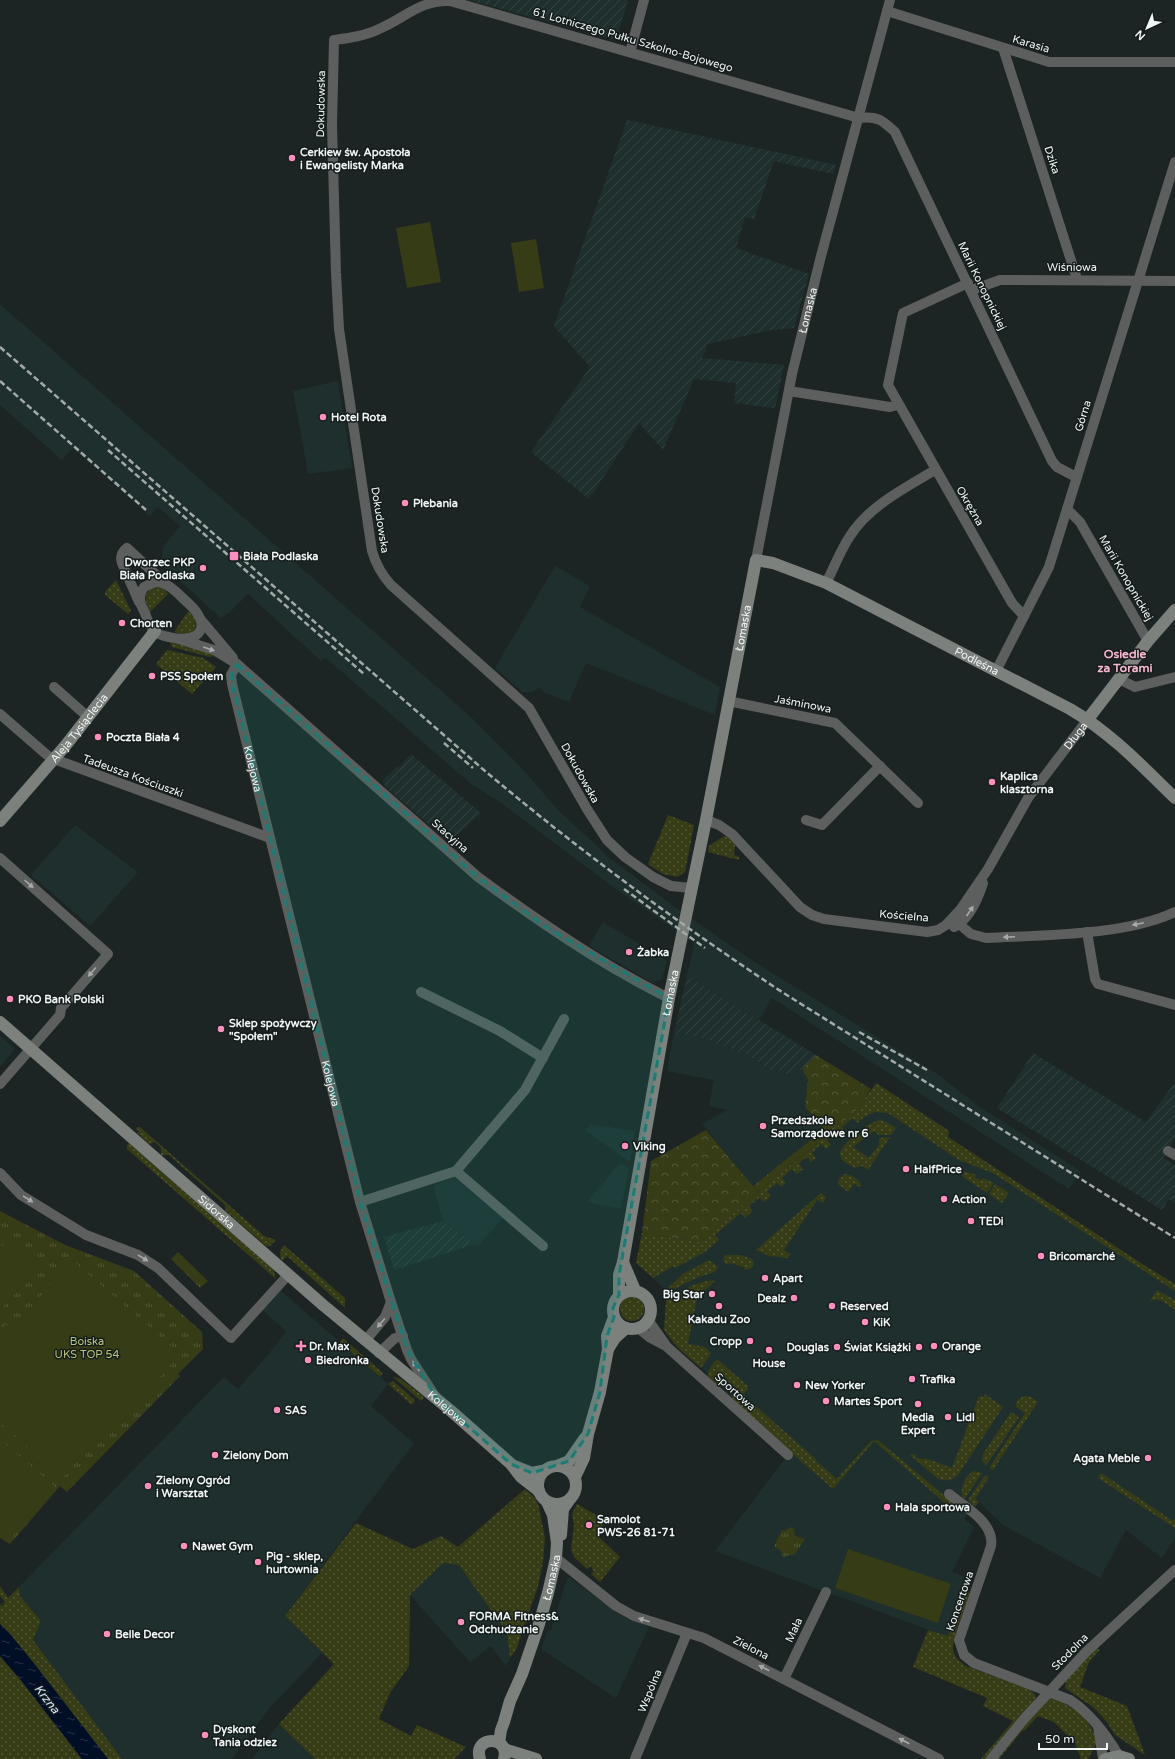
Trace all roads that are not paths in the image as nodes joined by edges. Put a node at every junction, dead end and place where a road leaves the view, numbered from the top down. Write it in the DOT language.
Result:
graph roads {
  1 [pos="644,0"];
  2 [pos="890,0"];
  3 [pos="887,11"];
  4 [pos="334,40"];
  5 [pos="1003,48"];
  6 [pos="630,52"];
  7 [pos="1175,62"];
  8 [pos="859,118"];
  9 [pos="1175,162"];
  10 [pos="1078,279"];
  11 [pos="1138,280"];
  12 [pos="1175,281"];
  13 [pos="970,287"];
  14 [pos="789,391"];
  15 [pos="898,405"];
  16 [pos="935,470"];
  17 [pos="1076,477"];
  18 [pos="1067,509"];
  19 [pos="756,560"];
  20 [pos="826,584"];
  21 [pos="167,585"];
  22 [pos="140,604"];
  23 [pos="1175,610"];
  24 [pos="1024,616"];
  25 [pos="201,620"];
  26 [pos="155,632"];
  27 [pos="179,639"];
  28 [pos="1148,641"];
  29 [pos="237,664"];
  30 [pos="996,671"];
  31 [pos="1175,677"];
  32 [pos="1119,679"];
  33 [pos="54,687"];
  34 [pos="728,702"];
  35 [pos="0,714"];
  36 [pos="88,717"];
  37 [pos="1088,719"];
  38 [pos="54,759"];
  39 [pos="880,766"];
  40 [pos="1175,798"];
  41 [pos="918,803"];
  42 [pos="706,820"];
  43 [pos="806,820"];
  44 [pos="0,821"];
  45 [pos="270,838"];
  46 [pos="0,858"];
  47 [pos="691,888"];
  48 [pos="1175,912"];
  49 [pos="956,922"];
  50 [pos="1087,932"];
  51 [pos="421,992"];
  52 [pos="669,998"];
  53 [pos="1175,1005"];
  54 [pos="564,1019"];
  55 [pos="0,1022"];
  56 [pos="30,1048"];
  57 [pos="543,1058"];
  58 [pos="0,1084"];
  59 [pos="456,1171"];
  60 [pos="0,1173"];
  61 [pos="360,1202"];
  62 [pos="543,1246"];
  63 [pos="623,1262"];
  64 [pos="288,1275"];
  65 [pos="635,1290"];
  66 [pos="619,1295"];
  67 [pos="391,1302"];
  68 [pos="614,1318"];
  69 [pos="648,1320"];
  70 [pos="632,1328"];
  71 [pos="403,1336"];
  72 [pos="366,1341"];
  73 [pos="666,1346"];
  74 [pos="608,1350"];
  75 [pos="379,1353"];
  76 [pos="437,1399"];
  77 [pos="588,1434"];
  78 [pos="788,1455"];
  79 [pos="511,1464"];
  80 [pos="559,1465"];
  81 [pos="542,1471"];
  82 [pos="575,1477"];
  83 [pos="539,1491"];
  84 [pos="949,1494"];
  85 [pos="570,1499"];
  86 [pos="547,1502"];
  87 [pos="557,1543"];
  88 [pos="556,1558"];
  89 [pos="1175,1570"];
  90 [pos="826,1592"];
  91 [pos="687,1633"];
  92 [pos="784,1679"];
  93 [pos="1049,1691"];
  94 [pos="510,1701"];
  95 [pos="1097,1724"];
  96 [pos="481,1750"];
  97 [pos="502,1750"];
  98 [pos="1124,1757"];
  99 [pos="470,1759"];
  100 [pos="536,1759"];
  101 [pos="635,1759"];
  102 [pos="939,1759"];
  103 [pos="990,1759"];
  104 [pos="1104,1759"];
  1 -- 6 [label="street"];
  2 -- 3 [label="street, Łomaska"];
  3 -- 5 [label="street, Karasia"];
  3 -- 8 [label="street, Łomaska"];
  4 -- 6 [label="street, 61 Lotniczego Pułku Szkolno-Bojowego"];
  4 -- 47 [label="street, Dokudowska"];
  5 -- 7 [label="street, Karasia"];
  5 -- 10 [label="street, Dzika"];
  6 -- 8 [label="street, 61 Lotniczego Pułku Szkolno-Bojowego"];
  8 -- 13 [label="street, Marii Konopnickiej"];
  8 -- 14 [label="street, Łomaska"];
  9 -- 11 [label="street, Górna"];
  10 -- 11 [label="street, Wiśniowa"];
  10 -- 13 [label="street, Wiśniowa"];
  11 -- 12 [label="street, Wiśniowa"];
  11 -- 17 [label="street, Górna"];
  13 -- 15 [label="street, Okrężna"];
  13 -- 17 [label="street, Marii Konopnickiej"];
  14 -- 15 [label="street"];
  14 -- 19 [label="street, Łomaska"];
  15 -- 16 [label="street, Okrężna"];
  16 -- 20 [label="street"];
  16 -- 24 [label="street, Okrężna"];
  17 -- 18 [label="street, Górna"];
  18 -- 24 [label="street, Górna"];
  18 -- 28 [label="street, Marii Konopnickiej"];
  19 -- 20 [label="street, Podleśna"];
  19 -- 34 [label="street, Łomaska"];
  20 -- 30 [label="street, Podleśna"];
  21 -- 22 [label="street"];
  21 -- 22 [label="street"];
  21 -- 25 [label="street"];
  22 -- 26 [label="street"];
  23 -- 28 [label="street, Długa"];
  24 -- 30 [label="street, Górna"];
  25 -- 27 [label="street"];
  25 -- 29 [label="street, Stacyjna"];
  26 -- 27 [label="street"];
  26 -- 36 [label="street, Aleja Tysiąclecia"];
  27 -- 29 [label="street, Stacyjna, one-way"];
  28 -- 32 [label="street, Długa"];
  29 -- 45 [label="street, Kolejowa"];
  29 -- 52 [label="street, Stacyjna"];
  30 -- 37 [label="street, Podleśna"];
  31 -- 32 [label="street"];
  32 -- 37 [label="street, Długa"];
  33 -- 36 [label="street"];
  34 -- 39 [label="street, Jaśminowa"];
  34 -- 42 [label="street, Łomaska"];
  35 -- 38 [label="street, Tadeusza Kościuszki"];
  36 -- 38 [label="street, Aleja Tysiąclecia"];
  37 -- 40 [label="street, Podleśna"];
  37 -- 49 [label="street, Długa"];
  38 -- 44 [label="street, Aleja Tysiąclecia"];
  38 -- 45 [label="street, Tadeusza Kościuszki"];
  39 -- 41 [label="street, Jaśminowa"];
  39 -- 43 [label="street"];
  42 -- 47 [label="street, Łomaska"];
  42 -- 49 [label="street, Kościelna"];
  45 -- 61 [label="street, Kolejowa"];
  46 -- 56 [label="street, one-way"];
  47 -- 52 [label="street, Łomaska"];
  48 -- 50 [label="street, one-way"];
  50 -- 49 [label="street, one-way"];
  50 -- 53 [label="street"];
  51 -- 57 [label="street"];
  52 -- 63 [label="street, Łomaska"];
  54 -- 57 [label="street"];
  55 -- 56 [label="street, Sidorska"];
  56 -- 58 [label="street"];
  56 -- 64 [label="street, Sidorska"];
  57 -- 59 [label="street"];
  59 -- 61 [label="street"];
  59 -- 62 [label="street"];
  60 -- 64 [label="street, one-way"];
  61 -- 67 [label="street, Kolejowa"];
  63 -- 65 [label="street"];
  63 -- 66 [label="street, Łomaska"];
  64 -- 72 [label="street, Sidorska"];
  65 -- 66 [label="street"];
  65 -- 69 [label="street"];
  66 -- 68 [label="street"];
  67 -- 71 [label="street, Kolejowa"];
  67 -- 72 [label="street, one-way"];
  68 -- 70 [label="street"];
  68 -- 74 [label="street, Łomaska"];
  69 -- 70 [label="street"];
  69 -- 73 [label="street, Sportowa"];
  70 -- 73 [label="street, Sportowa"];
  70 -- 74 [label="street, Łomaska"];
  71 -- 75 [label="street"];
  76 -- 71 [label="street, Kolejowa, one-way"];
  72 -- 75 [label="street, Sidorska"];
  73 -- 78 [label="street, Sportowa"];
  74 -- 77 [label="street, Łomaska"];
  75 -- 76 [label="street, Sidorska"];
  76 -- 79 [label="street, Kolejowa"];
  77 -- 80 [label="street, Łomaska"];
  77 -- 82 [label="street, Łomaska"];
  79 -- 81 [label="street, Kolejowa"];
  79 -- 83 [label="street, Kolejowa"];
  80 -- 81 [label="street, Łomaska"];
  80 -- 82 [label="street"];
  81 -- 83 [label="street"];
  82 -- 85 [label="street, Łomaska"];
  83 -- 86 [label="street, Łomaska"];
  84 -- 93 [label="street, Koncertowa"];
  85 -- 86 [label="street"];
  85 -- 87 [label="street, Łomaska"];
  86 -- 87 [label="street, Łomaska"];
  87 -- 88 [label="street, Łomaska"];
  91 -- 88 [label="street, Zielona, one-way"];
  88 -- 94 [label="street, Łomaska"];
  89 -- 93 [label="street, Stodolna"];
  90 -- 92 [label="street, Mała"];
  92 -- 91 [label="street, Zielona, one-way"];
  91 -- 101 [label="street, Wspólna"];
  102 -- 92 [label="street, Zielona, one-way"];
  93 -- 95 [label="street, Koncertowa"];
  93 -- 103 [label="street, Stodolna"];
  94 -- 96 [label="street, Łomaska"];
  94 -- 97 [label="street, Łomaska"];
  95 -- 98 [label="street, Koncertowa"];
  95 -- 104 [label="street"];
  96 -- 97 [label="street"];
  96 -- 99 [label="street, Łomaska"];
  97 -- 100 [label="street"];
  98 -- 104 [label="street"];
}
